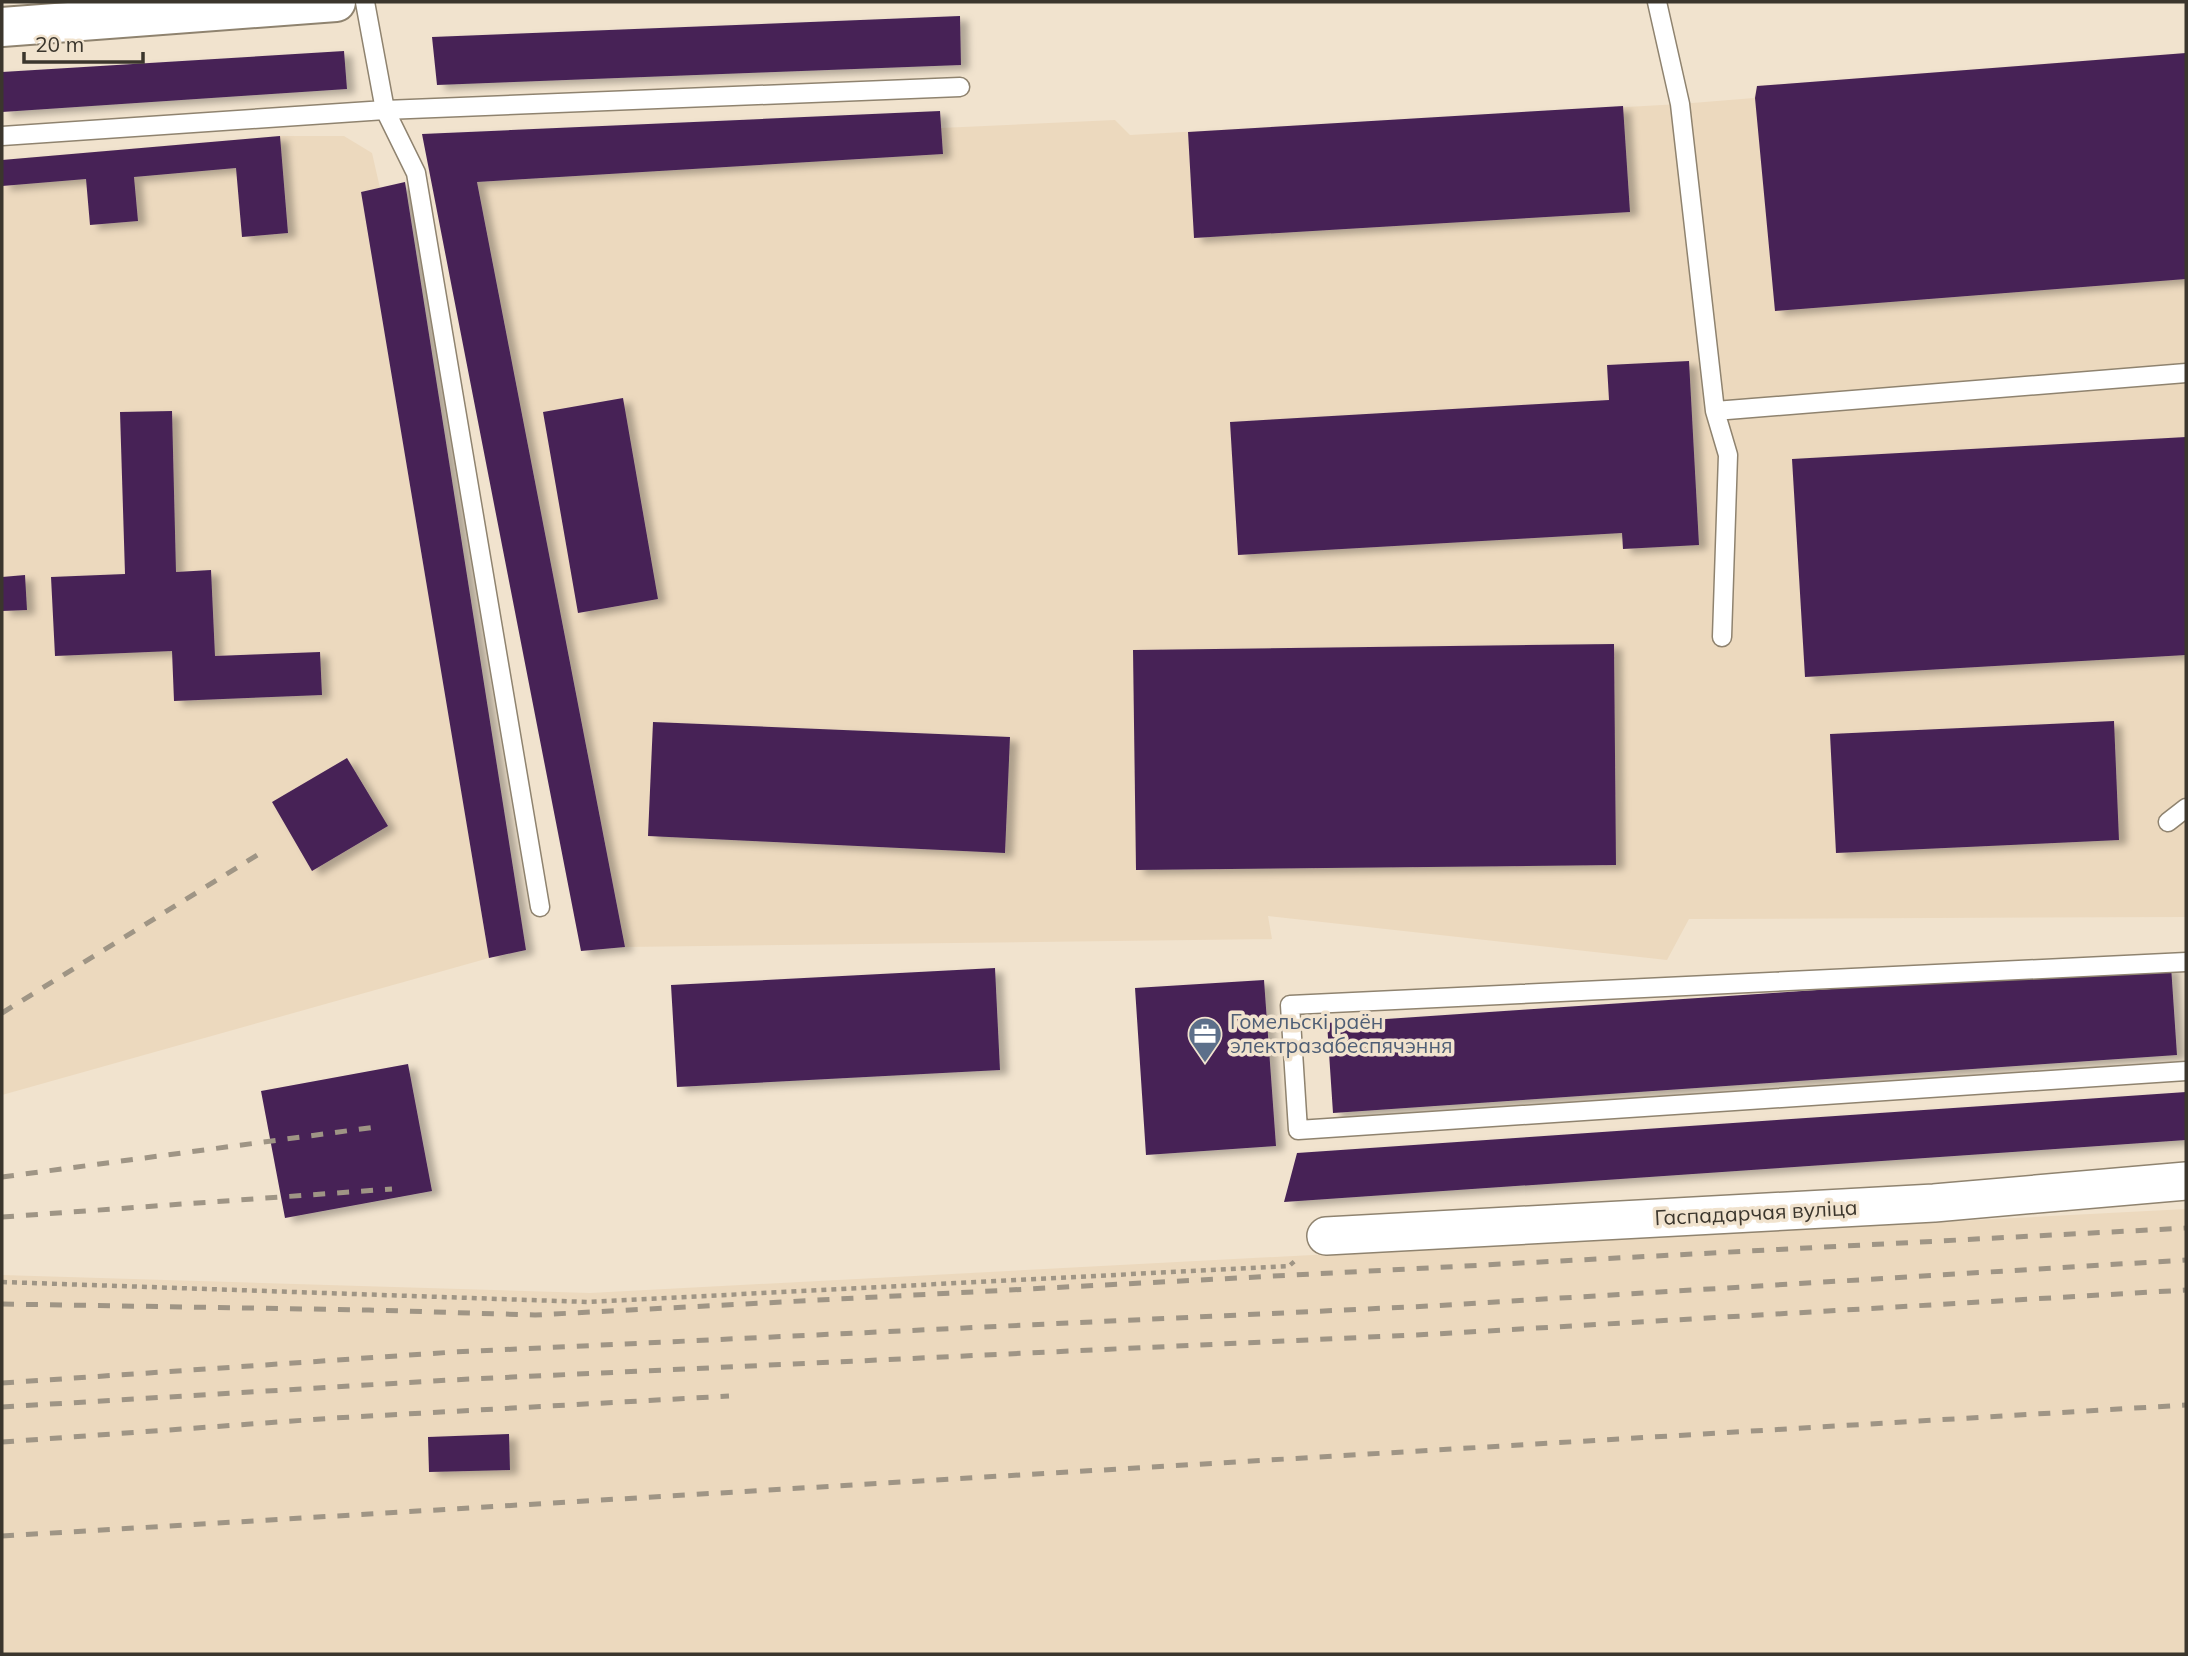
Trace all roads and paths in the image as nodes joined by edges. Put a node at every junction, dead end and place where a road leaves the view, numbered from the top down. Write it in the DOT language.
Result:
graph roads {
  1 [pos="336,2"];
  2 [pos="365,2"];
  3 [pos="1657,2"];
  4 [pos="210,7"];
  5 [pos="2,27"];
  6 [pos="960,87"];
  7 [pos="385,110"];
  8 [pos="2,136"];
  9 [pos="2186,373"];
  10 [pos="1716,411"];
  11 [pos="1722,637"];
  12 [pos="2186,808"];
  13 [pos="2168,822"];
  14 [pos="540,907"];
  15 [pos="2186,962"];
  16 [pos="2186,1071"];
  17 [pos="2186,1181"];
  18 [pos="1326,1236"];
  19 [pos="2,1282"];
  1 -- 4 [label="main road"];
  2 -- 7 [label="lane"];
  3 -- 10 [label="lane"];
  4 -- 5 [label="main road"];
  6 -- 7 [label="lane"];
  7 -- 8 [label="lane"];
  7 -- 14 [label="lane"];
  9 -- 10 [label="lane"];
  10 -- 11 [label="lane"];
  12 -- 13 [label="lane"];
  15 -- 16 [label="lane"];
  17 -- 18 [label="street, Гаспадарчая вуліца"];
  18 -- 19 [label="path"];
}
